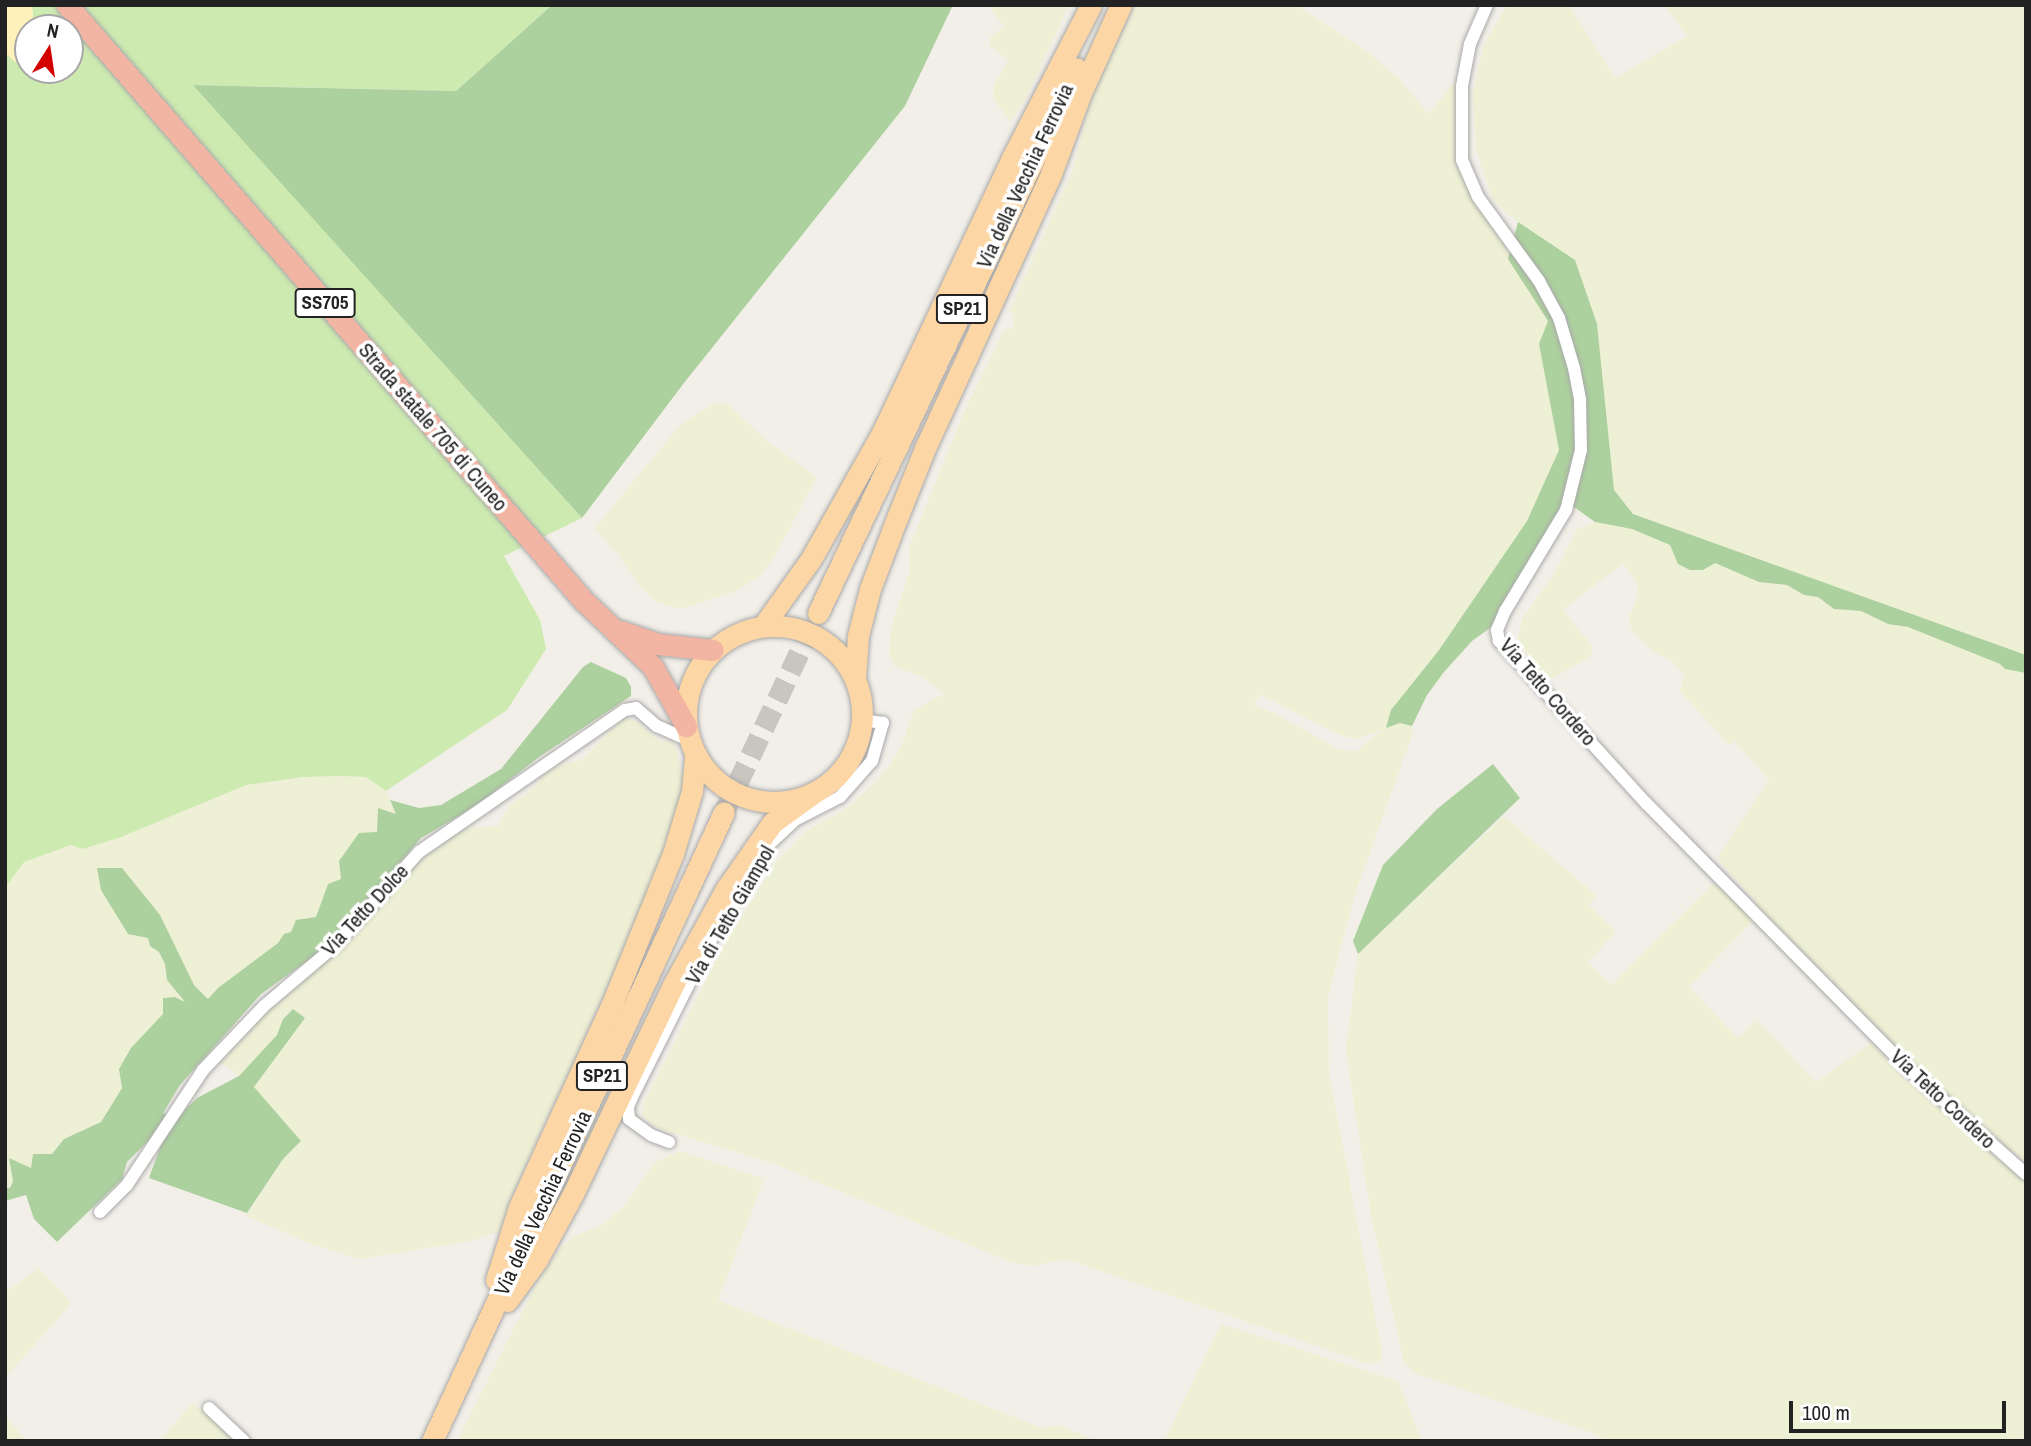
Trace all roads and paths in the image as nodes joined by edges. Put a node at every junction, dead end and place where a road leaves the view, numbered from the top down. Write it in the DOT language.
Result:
graph roads {
  1 [pos="68,5"];
  2 [pos="1091,5"];
  3 [pos="1107,5"];
  4 [pos="1121,5"];
  5 [pos="1487,5"];
  6 [pos="818,613"];
  7 [pos="608,626"];
  8 [pos="763,626"];
  9 [pos="713,650"];
  10 [pos="855,679"];
  11 [pos="862,720"];
  12 [pos="690,740"];
  13 [pos="811,794"];
  14 [pos="724,812"];
  15 [pos="669,1142"];
  16 [pos="2026,1174"];
  17 [pos="100,1212"];
  18 [pos="479,1340"];
  19 [pos="209,1408"];
  20 [pos="244,1441"];
  21 [pos="432,1441"];
  1 -- 7 [label="highway, Strada statale 705 di Cuneo / SS705"];
  2 -- 8 [label="main road"];
  3 -- 6 [label="main road, Via della Vecchia Ferrovia / SP21"];
  4 -- 10 [label="main road"];
  5 -- 16 [label="street, Via Tetto Cordero"];
  7 -- 9 [label="highway, SS705"];
  7 -- 12 [label="highway, SS705"];
  8 -- 9 [label="main road"];
  8 -- 10 [label="main road"];
  9 -- 12 [label="main road"];
  10 -- 11 [label="main road"];
  11 -- 13 [label="main road"];
  11 -- 15 [label="street, Via di Tetto Giampol"];
  12 -- 13 [label="main road"];
  12 -- 17 [label="street, Via Tetto Dolce"];
  12 -- 18 [label="main road"];
  13 -- 18 [label="main road"];
  14 -- 18 [label="main road, Via della Vecchia Ferrovia / SP21"];
  18 -- 21 [label="main road, Via della Vecchia Ferrovia"];
  19 -- 20 [label="street"];
}
